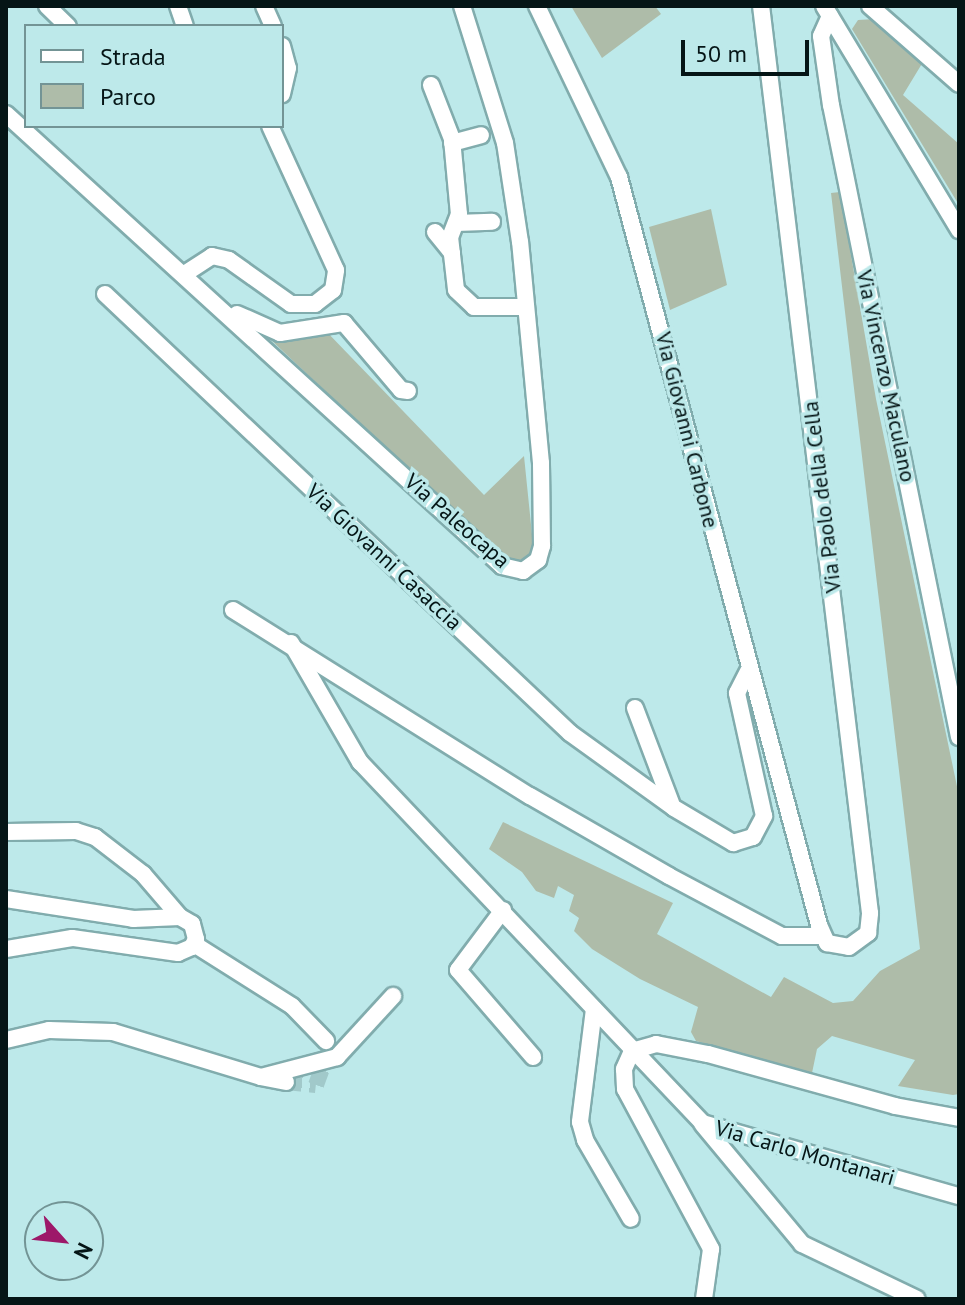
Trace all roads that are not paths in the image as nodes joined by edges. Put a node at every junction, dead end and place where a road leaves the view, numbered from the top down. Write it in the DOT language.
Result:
graph roads {
  1 [pos="47,6"];
  2 [pos="462,6"];
  3 [pos="537,6"];
  4 [pos="761,6"];
  5 [pos="870,6"];
  6 [pos="827,11"];
  7 [pos="66,24"];
  8 [pos="284,53"];
  9 [pos="959,84"];
  10 [pos="284,85"];
  11 [pos="431,85"];
  12 [pos="6,114"];
  13 [pos="271,128"];
  14 [pos="481,135"];
  15 [pos="452,143"];
  16 [pos="492,222"];
  17 [pos="456,223"];
  18 [pos="959,230"];
  19 [pos="435,232"];
  20 [pos="452,253"];
  21 [pos="186,273"];
  22 [pos="105,294"];
  23 [pos="525,307"];
  24 [pos="228,311"];
  25 [pos="408,391"];
  26 [pos="233,610"];
  27 [pos="291,643"];
  28 [pos="748,671"];
  29 [pos="635,708"];
  30 [pos="959,737"];
  31 [pos="674,808"];
  32 [pos="6,832"];
  33 [pos="6,899"];
  34 [pos="503,910"];
  35 [pos="180,917"];
  36 [pos="822,936"];
  37 [pos="194,944"];
  38 [pos="6,949"];
  39 [pos="393,996"];
  40 [pos="594,1009"];
  41 [pos="6,1040"];
  42 [pos="326,1041"];
  43 [pos="632,1051"];
  44 [pos="533,1057"];
  45 [pos="261,1077"];
  46 [pos="286,1082"];
  47 [pos="959,1118"];
  48 [pos="702,1123"];
  49 [pos="959,1196"];
  50 [pos="631,1219"];
  51 [pos="704,1299"];
  52 [pos="917,1299"];
  1 -- 7 [label="street"];
  2 -- 23 [label="street, Via Paleocapa"];
  3 -- 28 [label="street, Via Giovanni Carbone"];
  4 -- 36 [label="street, Via Paolo della Cella"];
  5 -- 9 [label="street"];
  6 -- 18 [label="street"];
  6 -- 30 [label="street, Via Vincenzo Maculano"];
  8 -- 10 [label="street"];
  11 -- 15 [label="street"];
  12 -- 21 [label="street, Via Paleocapa"];
  13 -- 21 [label="street"];
  14 -- 15 [label="street"];
  15 -- 17 [label="street"];
  16 -- 17 [label="street"];
  17 -- 20 [label="street"];
  19 -- 20 [label="street"];
  20 -- 23 [label="street"];
  21 -- 24 [label="street, Via Paleocapa"];
  22 -- 31 [label="street, Via Giovanni Casaccia"];
  23 -- 24 [label="street, Via Paleocapa"];
  24 -- 25 [label="street, Via Paleocapa"];
  26 -- 27 [label="street, Via Paolo della Cella"];
  27 -- 34 [label="street, Via Carlo Montanari"];
  27 -- 36 [label="street, Via Paolo della Cella"];
  28 -- 31 [label="street, Via Giovanni Casaccia"];
  28 -- 36 [label="street, Via Giovanni Carbone"];
  29 -- 31 [label="street"];
  32 -- 35 [label="street"];
  33 -- 35 [label="street"];
  34 -- 40 [label="street, Via Carlo Montanari"];
  34 -- 44 [label="street"];
  35 -- 37 [label="street"];
  37 -- 38 [label="street"];
  37 -- 42 [label="street"];
  39 -- 45 [label="street"];
  40 -- 43 [label="street, Via Carlo Montanari"];
  40 -- 50 [label="street"];
  41 -- 45 [label="street"];
  43 -- 47 [label="street"];
  43 -- 48 [label="street, Via Carlo Montanari"];
  43 -- 51 [label="street"];
  45 -- 46 [label="street"];
  48 -- 49 [label="street, Via Carlo Montanari"];
  48 -- 52 [label="street"];
}
